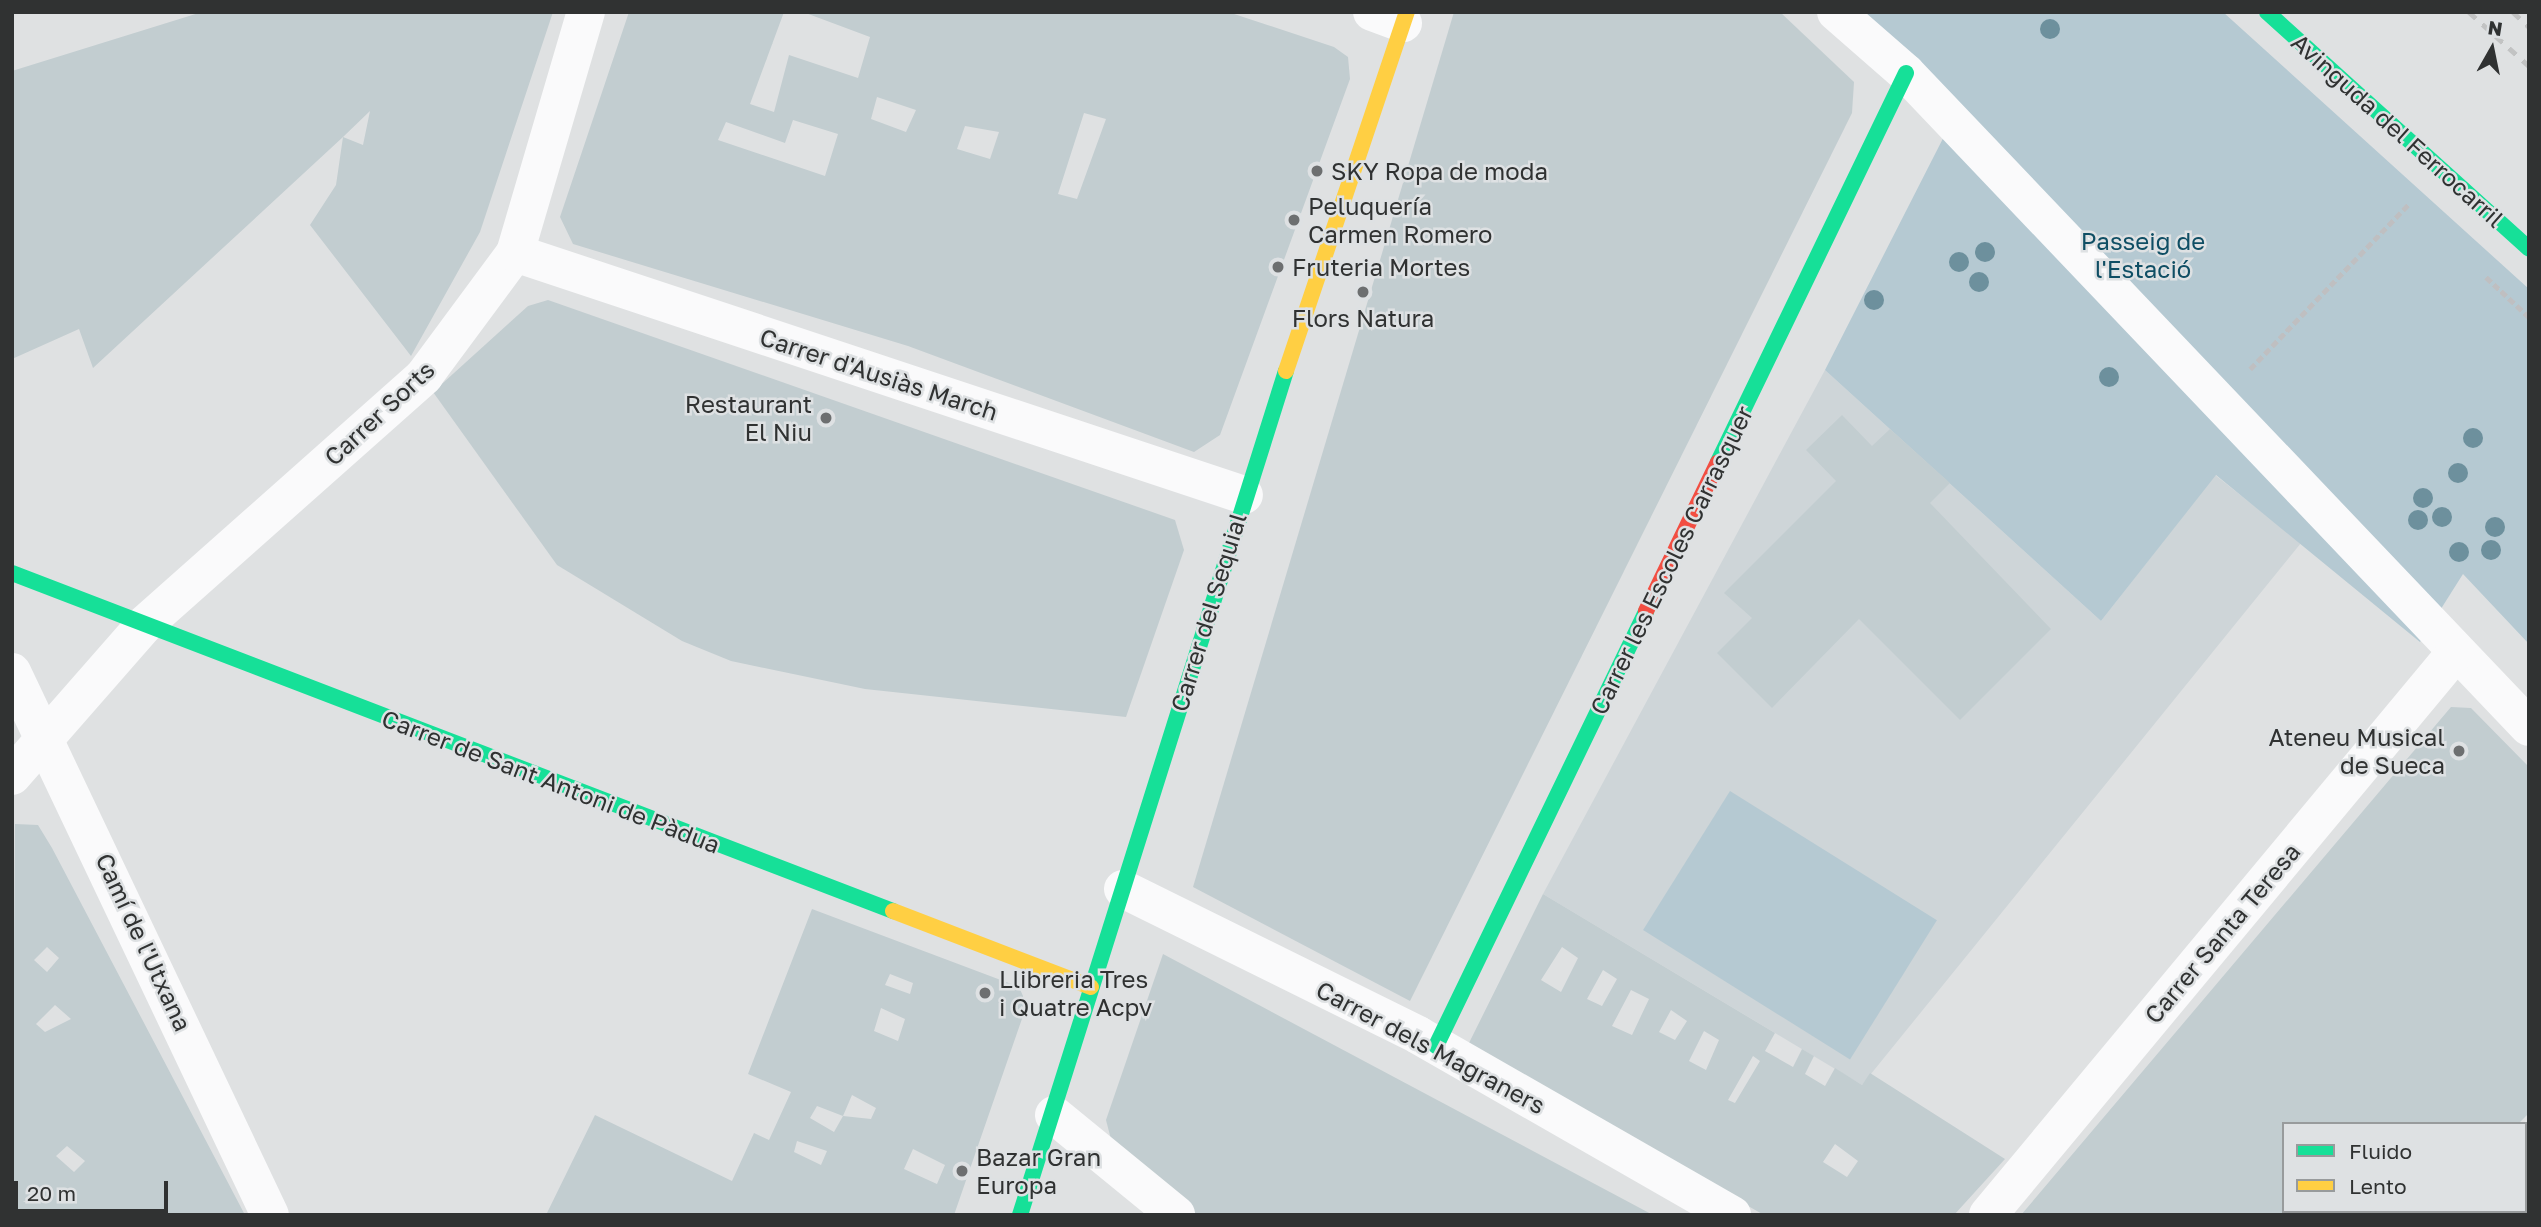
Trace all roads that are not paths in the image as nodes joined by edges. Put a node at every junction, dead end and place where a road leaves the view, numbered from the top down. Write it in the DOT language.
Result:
graph roads {
  1 [pos="586,12"];
  2 [pos="1836,12"];
  3 [pos="2267,12"];
  4 [pos="1394,16"];
  5 [pos="1906,74"];
  6 [pos="2529,249"];
  7 [pos="515,254"];
  8 [pos="1244,495"];
  9 [pos="12,573"];
  10 [pos="144,625"];
  11 [pos="2456,652"];
  12 [pos="12,672"];
  13 [pos="2529,727"];
  14 [pos="48,735"];
  15 [pos="12,776"];
  16 [pos="1123,889"];
  17 [pos="1091,987"];
  18 [pos="1436,1046"];
  19 [pos="1054,1115"];
  20 [pos="270,1215"];
  21 [pos="1020,1215"];
  22 [pos="1176,1215"];
  23 [pos="1732,1215"];
  24 [pos="1988,1215"];
  1 -- 7 [label="street, Carrer Sorts"];
  2 -- 5 [label="street"];
  3 -- 6 [label="street, Avinguda del Ferrocarril"];
  4 -- 8 [label="street, Carrer del Sequial"];
  5 -- 11 [label="street"];
  5 -- 18 [label="street, Carrer les Escoles Carrasquer"];
  7 -- 8 [label="street, Carrer d'Ausiàs March"];
  7 -- 10 [label="street, Carrer Sorts"];
  8 -- 16 [label="street, Carrer del Sequial"];
  9 -- 10 [label="street, Carrer de Sant Antoni de Pàdua"];
  10 -- 14 [label="street, Carrer Sorts"];
  10 -- 17 [label="street, Carrer de Sant Antoni de Pàdua"];
  11 -- 13 [label="street"];
  11 -- 24 [label="street, Carrer Santa Teresa"];
  12 -- 14 [label="street, Camí de l'Utxana"];
  14 -- 15 [label="street, Carrer Sorts"];
  14 -- 20 [label="street, Camí de l'Utxana"];
  16 -- 17 [label="street, Carrer del Sequial"];
  16 -- 18 [label="street, Carrer dels Magraners"];
  17 -- 19 [label="street, Carrer del Sequial"];
  18 -- 23 [label="street, Carrer dels Magraners"];
  19 -- 21 [label="street, Carrer del Sequial"];
  19 -- 22 [label="street"];
}
